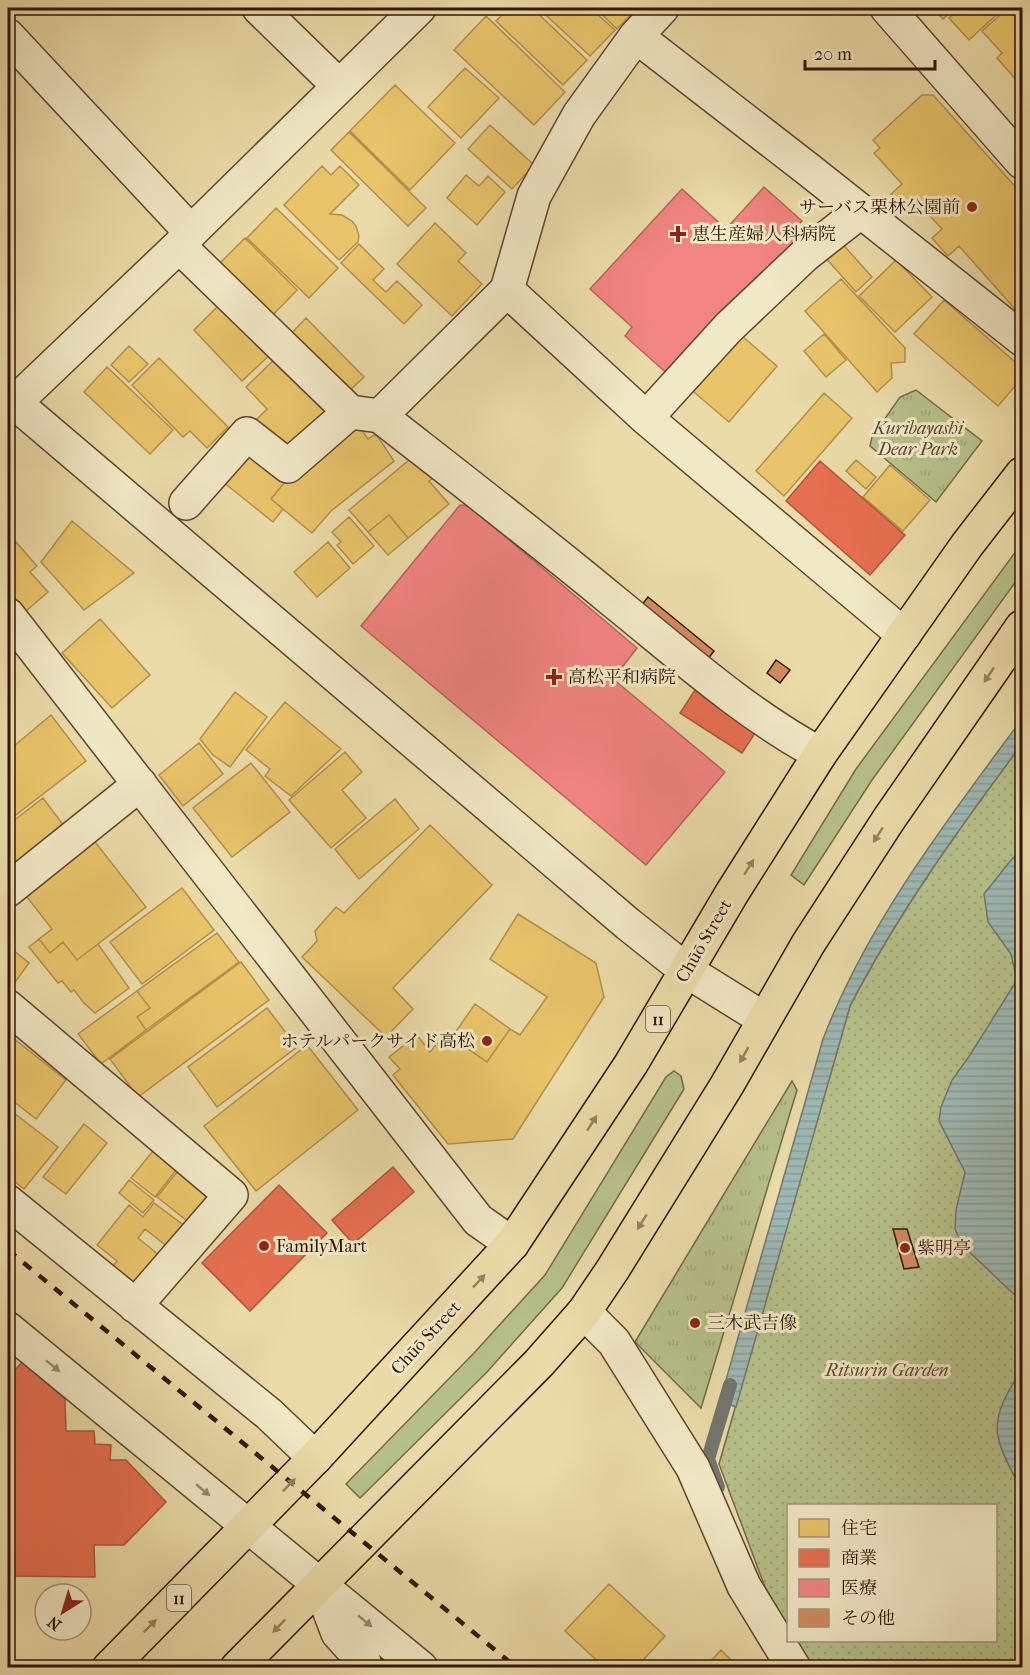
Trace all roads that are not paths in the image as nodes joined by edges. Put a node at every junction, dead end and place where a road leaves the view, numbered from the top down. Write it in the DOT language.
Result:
graph roads {
  1 [pos="259,8"];
  2 [pos="418,8"];
  3 [pos="662,8"];
  4 [pos="887,8"];
  5 [pos="8,36"];
  6 [pos="636,36"];
  7 [pos="339,86"];
  8 [pos="1023,162"];
  9 [pos="861,211"];
  10 [pos="185,239"];
  11 [pos="507,290"];
  12 [pos="1023,339"];
  13 [pos="10,403"];
  14 [pos="365,414"];
  15 [pos="646,418"];
  16 [pos="1023,474"];
  17 [pos="186,503"];
  18 [pos="8,615"];
  19 [pos="1023,627"];
  20 [pos="904,635"];
  21 [pos="820,754"];
  22 [pos="140,784"];
  23 [pos="8,892"];
  24 [pos="8,917"];
  25 [pos="687,971"];
  26 [pos="9,1011"];
  27 [pos="764,1019"];
  28 [pos="8,1202"];
  29 [pos="512,1244"];
  30 [pos="135,1306"];
  31 [pos="584,1312"];
  32 [pos="8,1329"];
  33 [pos="315,1458"];
  34 [pos="248,1527"];
  35 [pos="320,1584"];
  36 [pos="109,1668"];
  37 [pos="237,1668"];
  38 [pos="365,1668"];
  39 [pos="421,1668"];
  40 [pos="794,1668"];
  1 -- 7 [label="street"];
  2 -- 7 [label="street"];
  3 -- 6 [label="street"];
  4 -- 8 [label="street"];
  5 -- 10 [label="street"];
  6 -- 9 [label="street"];
  6 -- 11 [label="street"];
  7 -- 10 [label="street"];
  9 -- 12 [label="street"];
  9 -- 15 [label="street"];
  10 -- 13 [label="street"];
  10 -- 14 [label="street"];
  11 -- 14 [label="street"];
  11 -- 15 [label="street"];
  13 -- 25 [label="street"];
  14 -- 17 [label="street"];
  14 -- 21 [label="street"];
  15 -- 20 [label="street"];
  16 -- 20 [label="highway, Chūō Street / 11"];
  18 -- 22 [label="street"];
  19 -- 27 [label="highway, one-way"];
  20 -- 21 [label="highway, Chūō Street / 11"];
  25 -- 21 [label="highway, Chūō Street / 11, one-way"];
  22 -- 23 [label="street"];
  22 -- 29 [label="street"];
  23 -- 24 [label="street"];
  25 -- 27 [label="street"];
  29 -- 25 [label="highway, Chūō Street / 11, one-way"];
  26 -- 30 [label="street"];
  27 -- 31 [label="highway, one-way"];
  28 -- 30 [label="street"];
  33 -- 29 [label="highway, Chūō Street / 11, one-way"];
  30 -- 33 [label="street"];
  31 -- 35 [label="highway"];
  31 -- 40 [label="street"];
  32 -- 34 [label="street, one-way"];
  34 -- 33 [label="highway, Chūō Street / 11, one-way"];
  34 -- 35 [label="street"];
  36 -- 34 [label="highway, 11, one-way"];
  35 -- 37 [label="highway, one-way"];
  35 -- 38 [label="street"];
  35 -- 39 [label="street, one-way"];
}
